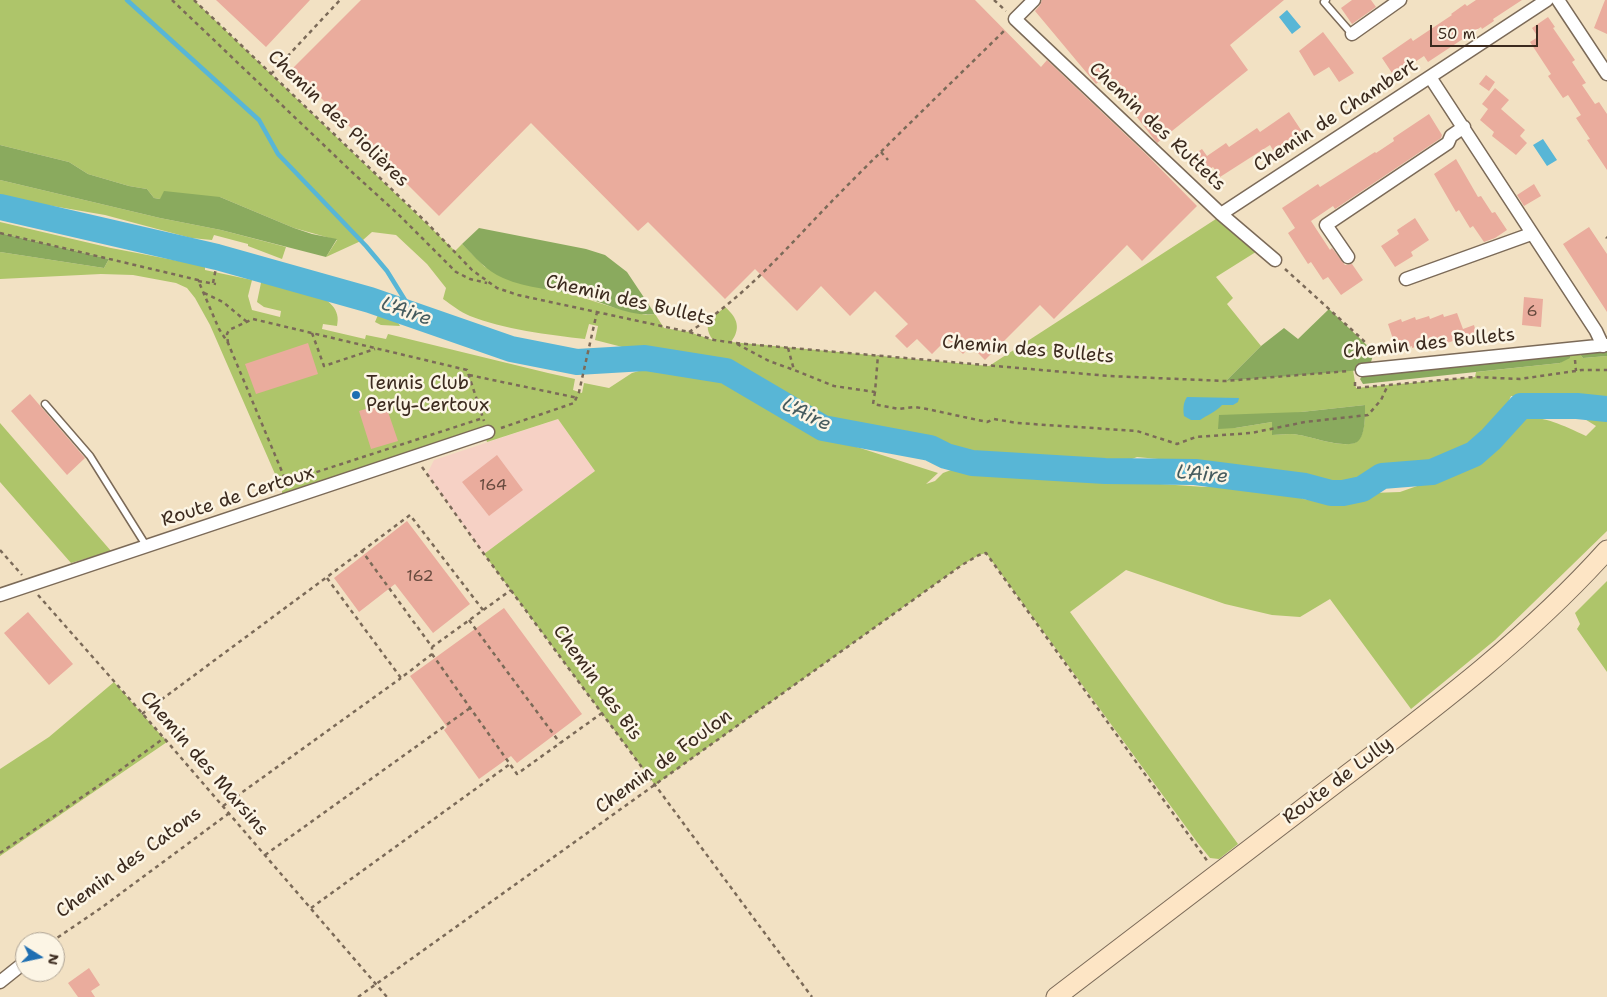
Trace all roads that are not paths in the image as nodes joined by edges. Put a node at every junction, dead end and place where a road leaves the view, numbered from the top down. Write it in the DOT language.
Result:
graph roads {
  1 [pos="1034,0"];
  2 [pos="1326,0"];
  3 [pos="1547,0"];
  4 [pos="1558,0"];
  5 [pos="1396,1"];
  6 [pos="1352,34"];
  7 [pos="1607,74"];
  8 [pos="1430,77"];
  9 [pos="1464,128"];
  10 [pos="1222,214"];
  11 [pos="1532,234"];
  12 [pos="1348,256"];
  13 [pos="1275,260"];
  14 [pos="1406,279"];
  15 [pos="1605,345"];
  16 [pos="1358,370"];
  17 [pos="45,404"];
  18 [pos="488,432"];
  19 [pos="147,547"];
  20 [pos="1607,550"];
  21 [pos="0,595"];
  22 [pos="15,970"];
  23 [pos="0,982"];
  24 [pos="1056,997"];
  1 -- 10 [label="street, Chemin des Ruttets"];
  2 -- 6 [label="lane"];
  3 -- 8 [label="street, Chemin de Chambert"];
  4 -- 7 [label="street"];
  5 -- 6 [label="street"];
  8 -- 9 [label="street"];
  8 -- 10 [label="street, Chemin de Chambert"];
  9 -- 11 [label="street"];
  9 -- 12 [label="street"];
  10 -- 13 [label="street, Chemin des Ruttets"];
  11 -- 14 [label="street"];
  11 -- 15 [label="street"];
  15 -- 16 [label="street, Chemin des Bullets"];
  17 -- 19 [label="lane"];
  18 -- 19 [label="street, Route de Certoux"];
  19 -- 21 [label="street, Route de Certoux"];
  20 -- 24 [label="main road, Route de Lully"];
  22 -- 23 [label="street"];
}
